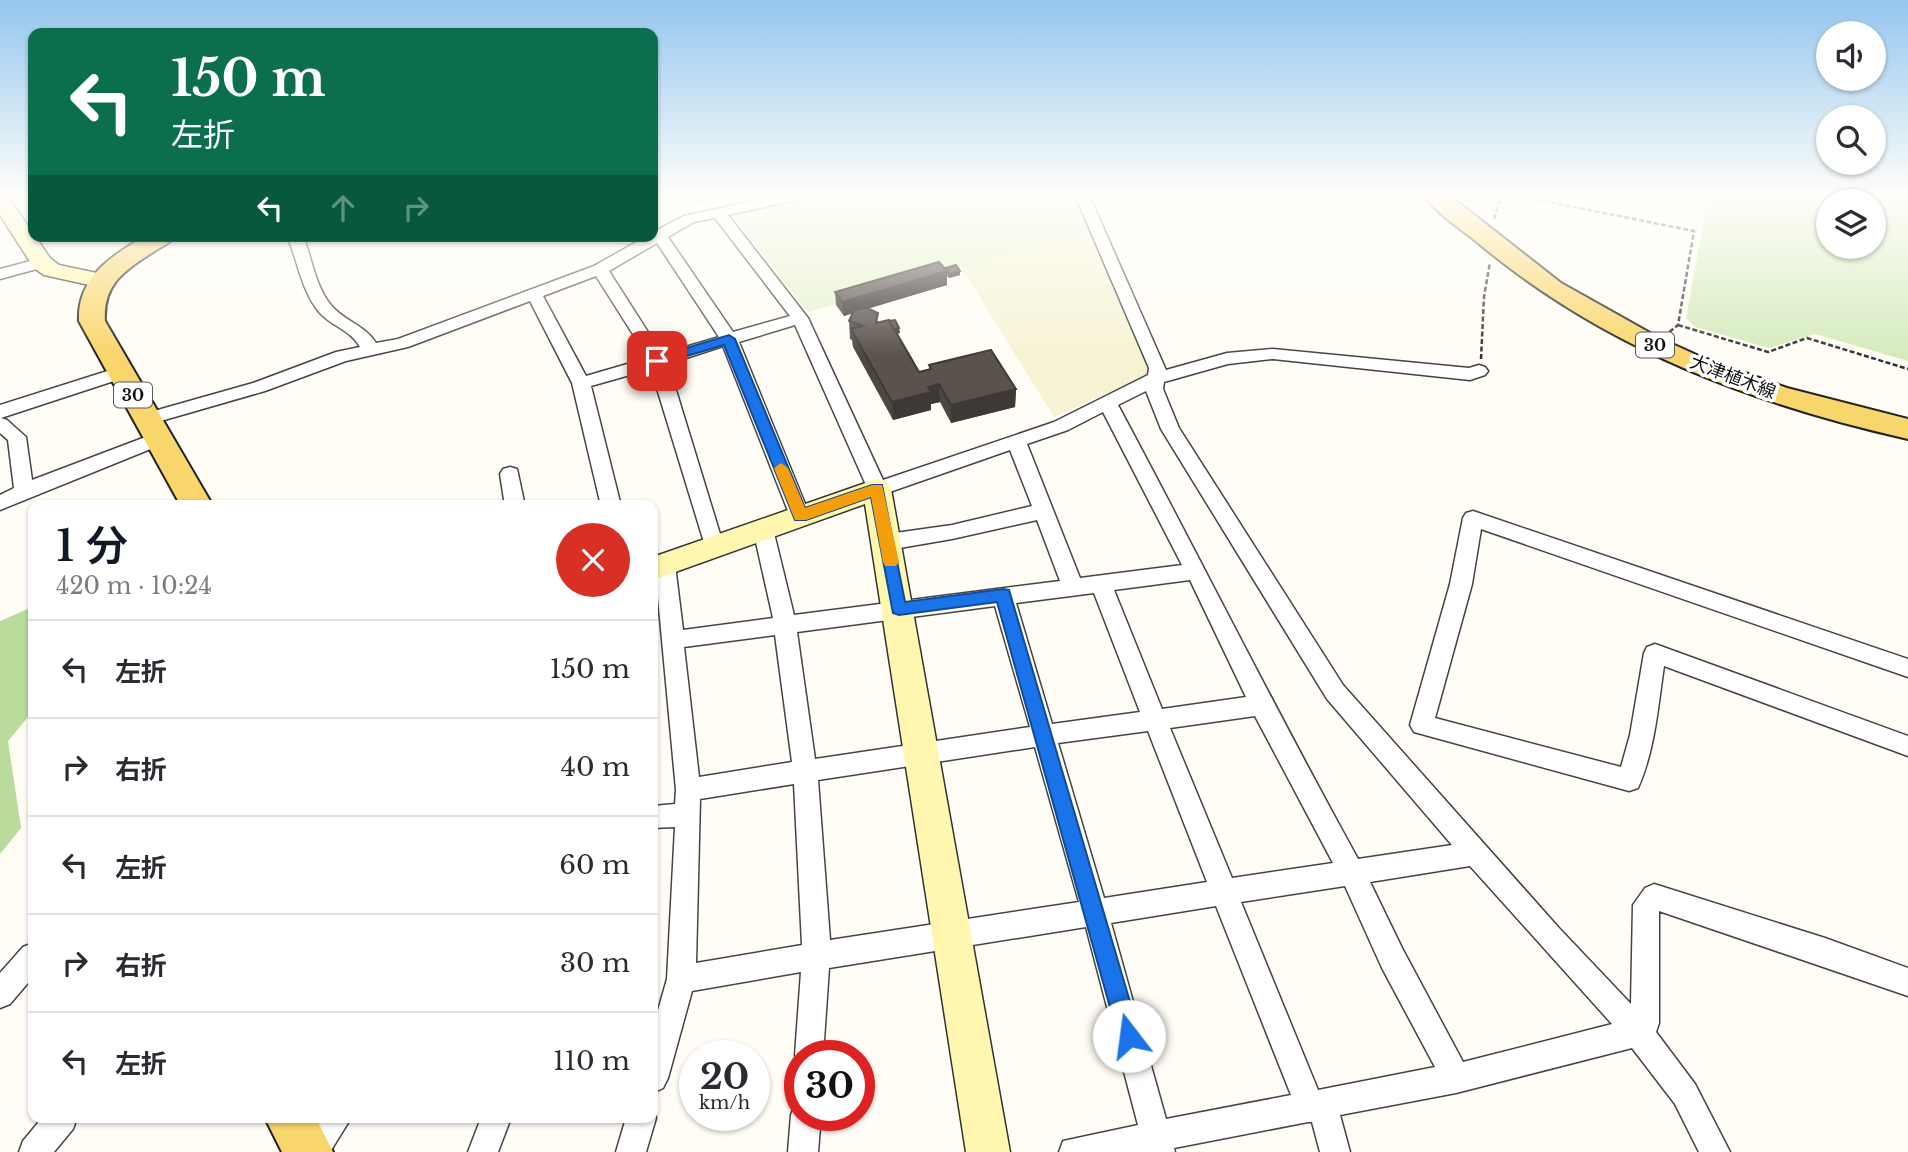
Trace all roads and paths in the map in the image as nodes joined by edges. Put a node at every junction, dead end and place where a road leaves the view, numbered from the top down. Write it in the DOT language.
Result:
graph roads {
  1 [pos="33,249"];
  2 [pos="144,249"];
  3 [pos="300,249"];
  4 [pos="634,249"];
  5 [pos="669,249"];
  6 [pos="747,249"];
  7 [pos="1105,249"];
  8 [pos="1496,249"];
  9 [pos="1501,249"];
  10 [pos="1691,249"];
  11 [pos="42,263"];
  12 [pos="600,269"];
  13 [pos="0,274"];
  14 [pos="103,281"];
  15 [pos="534,294"];
  16 [pos="800,318"];
  17 [pos="1678,325"];
  18 [pos="729,339"];
  19 [pos="1653,344"];
  20 [pos="370,349"];
  21 [pos="657,361"];
  22 [pos="1908,369"];
  23 [pos="1479,371"];
  24 [pos="121,373"];
  25 [pos="1155,379"];
  26 [pos="581,383"];
  27 [pos="1107,402"];
  28 [pos="0,412"];
  29 [pos="0,424"];
  30 [pos="151,429"];
  31 [pos="1908,429"];
  32 [pos="1017,443"];
  33 [pos="510,474"];
  34 [pos="877,489"];
  35 [pos="24,491"];
  36 [pos="193,500"];
  37 [pos="514,500"];
  38 [pos="610,500"];
  39 [pos="0,503"];
  40 [pos="1044,511"];
  41 [pos="800,516"];
  42 [pos="763,529"];
  43 [pos="888,542"];
  44 [pos="714,547"];
  45 [pos="659,567"];
  46 [pos="1196,571"];
  47 [pos="1100,582"];
  48 [pos="1073,586"];
  49 [pos="1003,595"];
  50 [pos="899,609"];
  51 [pos="785,625"];
  52 [pos="671,640"];
  53 [pos="1908,668"];
  54 [pos="1261,705"];
  55 [pos="1155,720"];
  56 [pos="1044,736"];
  57 [pos="1908,746"];
  58 [pos="921,753"];
  59 [pos="805,771"];
  60 [pos="687,803"];
  61 [pos="658,815"];
  62 [pos="1476,853"];
  63 [pos="1352,873"];
  64 [pos="1224,892"];
  65 [pos="1095,912"];
  66 [pos="953,934"];
  67 [pos="816,956"];
  68 [pos="28,963"];
  69 [pos="681,979"];
  70 [pos="1908,982"];
  71 [pos="0,994"];
  72 [pos="1637,1032"];
  73 [pos="810,1040"];
  74 [pos="658,1060"];
  75 [pos="1457,1079"];
  76 [pos="1317,1107"];
  77 [pos="58,1123"];
  78 [pos="292,1123"];
  79 [pos="332,1123"];
  80 [pos="494,1123"];
  81 [pos="640,1123"];
  82 [pos="805,1131"];
  83 [pos="1158,1143"];
  84 [pos="34,1152"];
  85 [pos="310,1152"];
  86 [pos="484,1152"];
  87 [pos="631,1152"];
  88 [pos="803,1152"];
  89 [pos="988,1152"];
  90 [pos="1074,1152"];
  91 [pos="1335,1152"];
  92 [pos="1715,1152"];
  1 -- 11 [label="street"];
  2 -- 14 [label="main road"];
  3 -- 20 [label="street"];
  4 -- 12 [label="street"];
  5 -- 18 [label="street"];
  6 -- 16 [label="street"];
  7 -- 25 [label="street"];
  8 -- 23 [label="path"];
  9 -- 19 [label="main road, 大津植木線 / 30"];
  10 -- 17 [label="path"];
  11 -- 13 [label="street"];
  11 -- 14 [label="street"];
  12 -- 15 [label="street"];
  12 -- 21 [label="street"];
  14 -- 24 [label="main road, 30"];
  15 -- 20 [label="street"];
  15 -- 26 [label="street"];
  16 -- 18 [label="street"];
  16 -- 34 [label="street"];
  17 -- 19 [label="path"];
  17 -- 22 [label="path"];
  18 -- 21 [label="street"];
  18 -- 41 [label="street"];
  19 -- 31 [label="main road, 大津植木線 / 30"];
  20 -- 30 [label="street"];
  21 -- 26 [label="street"];
  21 -- 44 [label="street"];
  23 -- 25 [label="street"];
  24 -- 28 [label="street"];
  24 -- 30 [label="main road, 30"];
  25 -- 27 [label="street"];
  25 -- 62 [label="street"];
  26 -- 38 [label="street"];
  27 -- 32 [label="street"];
  27 -- 46 [label="street"];
  29 -- 35 [label="street"];
  30 -- 35 [label="street"];
  30 -- 36 [label="main road, 30"];
  32 -- 34 [label="street"];
  32 -- 40 [label="street"];
  33 -- 37 [label="street"];
  34 -- 41 [label="street"];
  34 -- 43 [label="street"];
  35 -- 39 [label="street"];
  40 -- 43 [label="street"];
  40 -- 48 [label="street"];
  41 -- 42 [label="street"];
  42 -- 44 [label="street"];
  42 -- 51 [label="street"];
  43 -- 50 [label="street"];
  44 -- 45 [label="street"];
  45 -- 52 [label="street"];
  46 -- 47 [label="street"];
  46 -- 54 [label="street"];
  47 -- 48 [label="street"];
  47 -- 55 [label="street"];
  48 -- 49 [label="street"];
  49 -- 50 [label="street"];
  49 -- 56 [label="street"];
  50 -- 51 [label="street"];
  50 -- 58 [label="street"];
  51 -- 52 [label="street"];
  51 -- 59 [label="street"];
  52 -- 60 [label="street"];
  53 -- 57 [label="street"];
  54 -- 55 [label="street"];
  54 -- 63 [label="street"];
  55 -- 56 [label="street"];
  55 -- 64 [label="street"];
  56 -- 58 [label="street"];
  56 -- 65 [label="street"];
  58 -- 59 [label="street"];
  58 -- 66 [label="street"];
  59 -- 60 [label="street"];
  59 -- 67 [label="street"];
  60 -- 61 [label="street"];
  60 -- 69 [label="street"];
  62 -- 63 [label="street"];
  62 -- 72 [label="street"];
  63 -- 64 [label="street"];
  63 -- 75 [label="street"];
  64 -- 65 [label="street"];
  64 -- 76 [label="street"];
  65 -- 66 [label="street"];
  65 -- 83 [label="street"];
  66 -- 67 [label="street"];
  66 -- 89 [label="street"];
  67 -- 69 [label="street"];
  67 -- 73 [label="street"];
  68 -- 71 [label="street"];
  69 -- 74 [label="street"];
  70 -- 72 [label="street"];
  72 -- 75 [label="street"];
  72 -- 92 [label="street"];
  75 -- 76 [label="street"];
  76 -- 83 [label="street"];
  76 -- 91 [label="street"];
  77 -- 84 [label="street"];
  78 -- 85 [label="main road"];
  79 -- 85 [label="street"];
  80 -- 86 [label="street"];
  81 -- 87 [label="street"];
  82 -- 88 [label="street"];
  83 -- 90 [label="street"];
}
